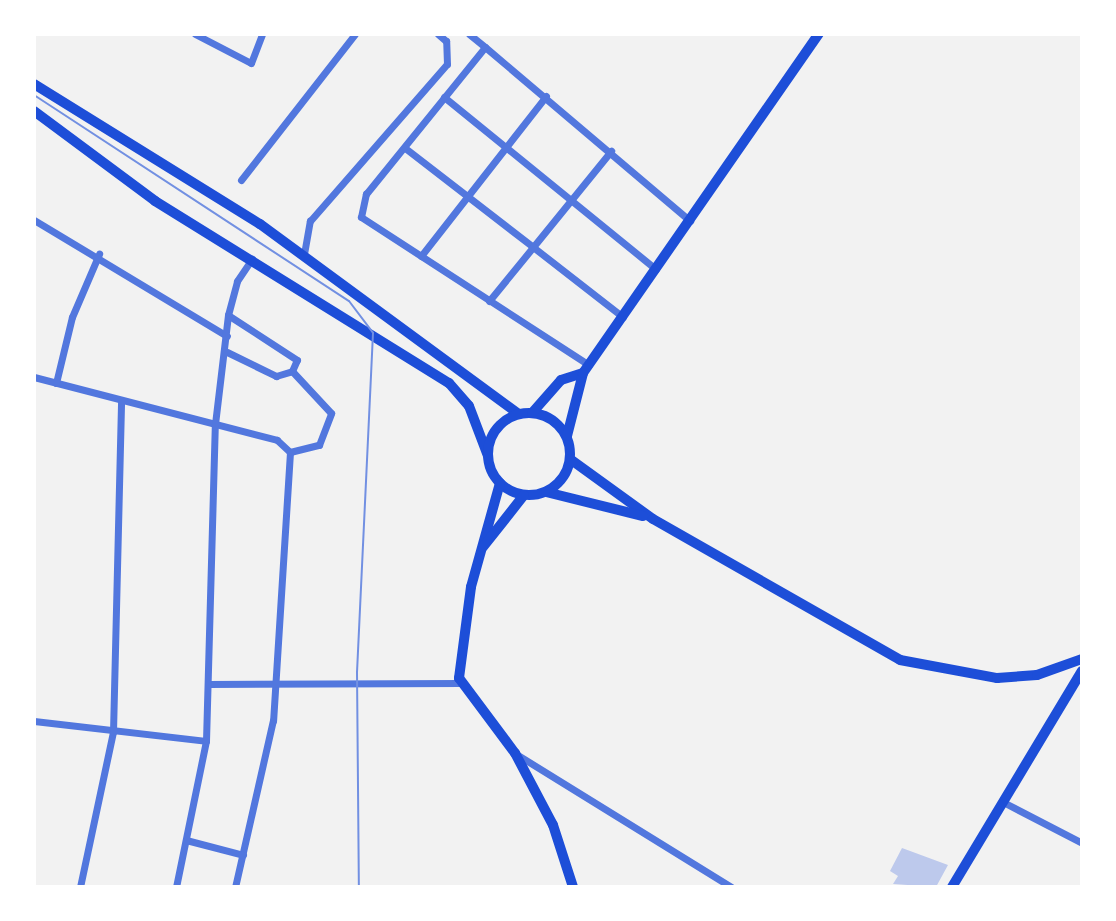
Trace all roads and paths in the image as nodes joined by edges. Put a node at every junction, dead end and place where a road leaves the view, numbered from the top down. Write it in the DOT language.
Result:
graph roads {
  1 [pos="195,34"];
  2 [pos="262,34"];
  3 [pos="355,34"];
  4 [pos="438,34"];
  5 [pos="469,34"];
  6 [pos="819,34"];
  7 [pos="485,47"];
  8 [pos="34,84"];
  9 [pos="546,96"];
  10 [pos="444,97"];
  11 [pos="34,111"];
  12 [pos="405,148"];
  13 [pos="504,149"];
  14 [pos="611,151"];
  15 [pos="241,180"];
  16 [pos="463,199"];
  17 [pos="571,204"];
  18 [pos="34,220"];
  19 [pos="690,221"];
  20 [pos="533,247"];
  21 [pos="99,254"];
  22 [pos="304,254"];
  23 [pos="421,256"];
  24 [pos="253,258"];
  25 [pos="656,269"];
  26 [pos="489,301"];
  27 [pos="228,315"];
  28 [pos="623,317"];
  29 [pos="227,336"];
  30 [pos="227,352"];
  31 [pos="586,369"];
  32 [pos="292,371"];
  33 [pos="34,377"];
  34 [pos="56,383"];
  35 [pos="34,387"];
  36 [pos="121,401"];
  37 [pos="532,413"];
  38 [pos="519,414"];
  39 [pos="215,424"];
  40 [pos="567,436"];
  41 [pos="290,452"];
  42 [pos="488,456"];
  43 [pos="570,459"];
  44 [pos="500,483"];
  45 [pos="546,492"];
  46 [pos="524,495"];
  47 [pos="653,519"];
  48 [pos="483,547"];
  49 [pos="1082,659"];
  50 [pos="1082,671"];
  51 [pos="272,682"];
  52 [pos="461,683"];
  53 [pos="208,684"];
  54 [pos="34,721"];
  55 [pos="113,732"];
  56 [pos="206,741"];
  57 [pos="515,753"];
  58 [pos="1003,802"];
  59 [pos="186,840"];
  60 [pos="1082,843"];
  61 [pos="243,855"];
  62 [pos="80,887"];
  63 [pos="176,887"];
  64 [pos="235,887"];
  65 [pos="573,887"];
  66 [pos="731,887"];
  67 [pos="952,887"];
  1 -- 2 [label="street"];
  3 -- 15 [label="street"];
  4 -- 22 [label="street"];
  5 -- 7 [label="street"];
  6 -- 19 [label="main road"];
  7 -- 9 [label="street"];
  7 -- 10 [label="street"];
  8 -- 22 [label="main road"];
  9 -- 13 [label="street"];
  9 -- 14 [label="street"];
  10 -- 12 [label="street"];
  10 -- 13 [label="street"];
  11 -- 24 [label="main road"];
  12 -- 16 [label="street"];
  12 -- 23 [label="street"];
  13 -- 16 [label="street"];
  13 -- 17 [label="street"];
  14 -- 17 [label="street"];
  14 -- 19 [label="street"];
  16 -- 20 [label="street"];
  16 -- 23 [label="street"];
  17 -- 20 [label="street"];
  17 -- 25 [label="street"];
  18 -- 21 [label="street"];
  19 -- 25 [label="main road"];
  20 -- 26 [label="street"];
  20 -- 28 [label="street"];
  21 -- 29 [label="street"];
  21 -- 34 [label="street"];
  22 -- 38 [label="main road"];
  23 -- 26 [label="street"];
  24 -- 27 [label="street"];
  24 -- 42 [label="main road"];
  25 -- 28 [label="main road"];
  26 -- 31 [label="street"];
  27 -- 29 [label="street"];
  27 -- 32 [label="street"];
  28 -- 31 [label="main road"];
  29 -- 30 [label="street"];
  30 -- 32 [label="street"];
  30 -- 39 [label="street"];
  31 -- 37 [label="main road"];
  31 -- 40 [label="main road"];
  32 -- 41 [label="street"];
  33 -- 34 [label="street"];
  33 -- 35 [label="street"];
  34 -- 36 [label="street"];
  36 -- 39 [label="street"];
  36 -- 55 [label="street"];
  37 -- 38 [label="main road"];
  37 -- 40 [label="main road"];
  38 -- 42 [label="main road"];
  39 -- 41 [label="street"];
  39 -- 53 [label="street"];
  40 -- 43 [label="main road"];
  41 -- 51 [label="street"];
  42 -- 44 [label="main road"];
  43 -- 45 [label="main road"];
  43 -- 47 [label="main road"];
  44 -- 46 [label="main road"];
  44 -- 48 [label="main road"];
  45 -- 46 [label="main road"];
  45 -- 47 [label="main road"];
  46 -- 48 [label="main road"];
  47 -- 49 [label="main road"];
  48 -- 52 [label="main road"];
  50 -- 58 [label="main road"];
  51 -- 52 [label="street"];
  51 -- 53 [label="street"];
  51 -- 61 [label="street"];
  52 -- 57 [label="main road"];
  53 -- 56 [label="street"];
  54 -- 55 [label="street"];
  55 -- 56 [label="street"];
  55 -- 62 [label="street"];
  56 -- 59 [label="street"];
  57 -- 65 [label="main road"];
  57 -- 66 [label="street"];
  58 -- 60 [label="street"];
  58 -- 67 [label="main road"];
  59 -- 61 [label="street"];
  59 -- 63 [label="street"];
  61 -- 64 [label="street"];
}
